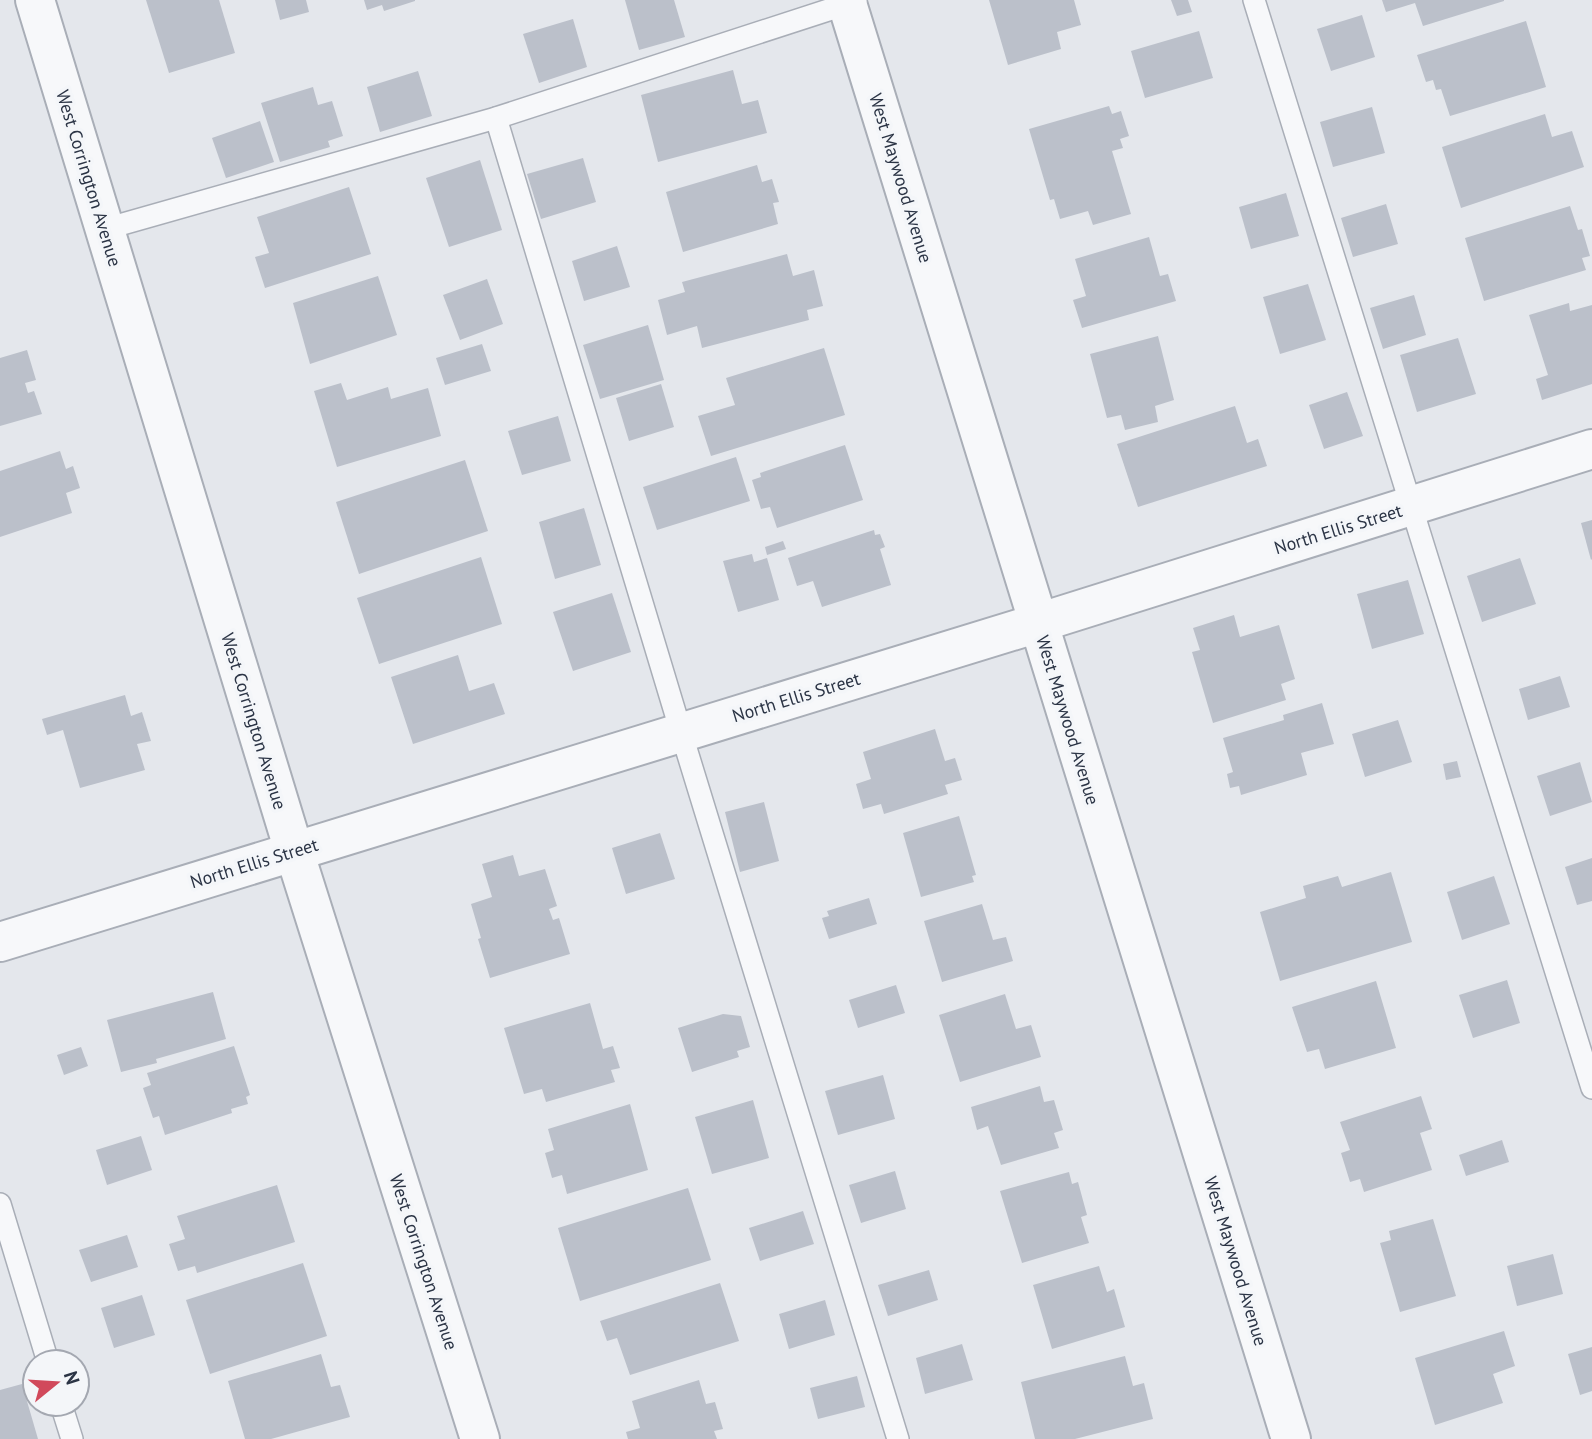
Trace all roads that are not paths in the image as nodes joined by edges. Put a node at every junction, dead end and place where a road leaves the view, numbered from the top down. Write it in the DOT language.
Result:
graph roads {
  1 [pos="35,0"];
  2 [pos="1254,0"];
  3 [pos="851,1"];
  4 [pos="496,118"];
  5 [pos="105,229"];
  6 [pos="1592,449"];
  7 [pos="1412,505"];
  8 [pos="1038,623"];
  9 [pos="681,732"];
  10 [pos="294,851"];
  11 [pos="0,942"];
  12 [pos="1592,1088"];
  13 [pos="0,1204"];
  14 [pos="44,1348"];
  15 [pos="65,1418"];
  16 [pos="72,1439"];
  17 [pos="480,1439"];
  18 [pos="898,1439"];
  19 [pos="1291,1439"];
  1 -- 5 [label="street, West Corrington Avenue"];
  2 -- 7 [label="lane"];
  3 -- 4 [label="lane"];
  3 -- 8 [label="street, West Maywood Avenue"];
  4 -- 5 [label="lane"];
  4 -- 9 [label="lane"];
  5 -- 10 [label="street, West Corrington Avenue"];
  6 -- 7 [label="street, North Ellis Street"];
  7 -- 8 [label="street, North Ellis Street"];
  7 -- 12 [label="lane"];
  8 -- 9 [label="street, North Ellis Street"];
  8 -- 19 [label="street, West Maywood Avenue"];
  9 -- 10 [label="street, North Ellis Street"];
  9 -- 18 [label="lane"];
  10 -- 11 [label="street, North Ellis Street"];
  10 -- 17 [label="street, West Corrington Avenue"];
  13 -- 14 [label="lane"];
  15 -- 16 [label="lane"];
}
